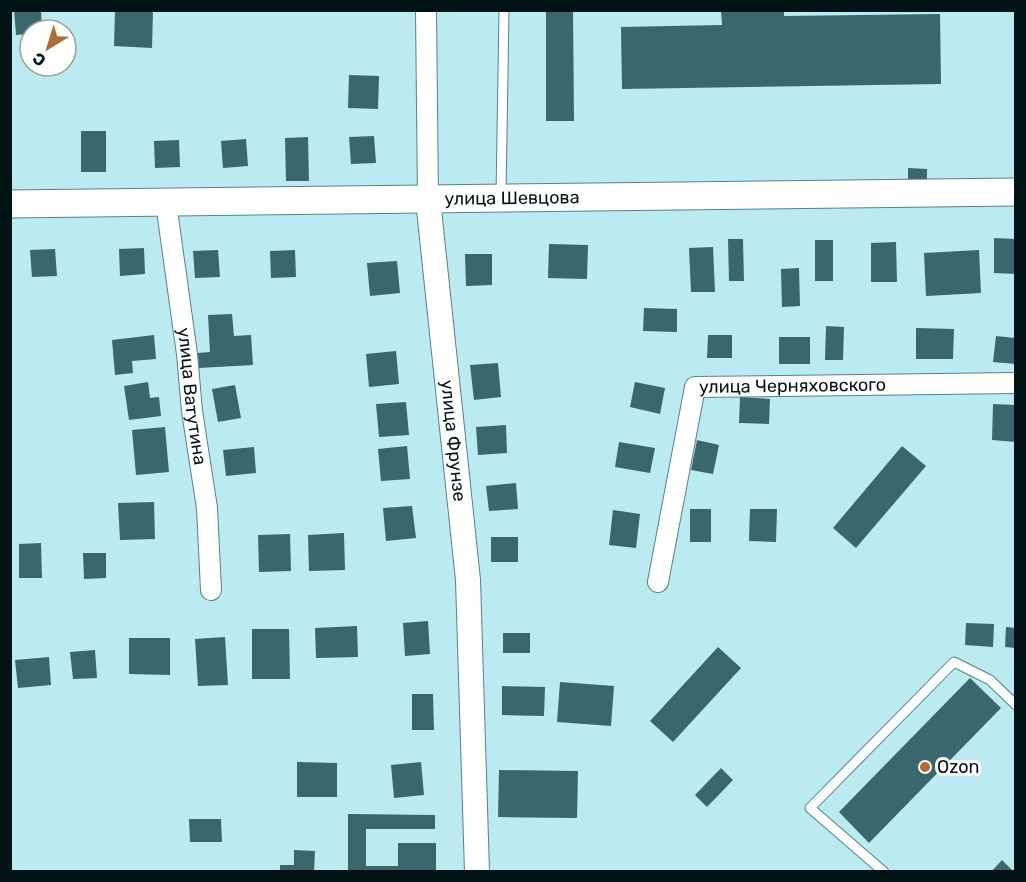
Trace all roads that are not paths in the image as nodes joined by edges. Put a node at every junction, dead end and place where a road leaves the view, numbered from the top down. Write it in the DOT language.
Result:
graph roads {
  1 [pos="426,10"];
  2 [pos="504,10"];
  3 [pos="1016,192"];
  4 [pos="501,199"];
  5 [pos="428,200"];
  6 [pos="166,203"];
  7 [pos="10,204"];
  8 [pos="1016,383"];
  9 [pos="658,582"];
  10 [pos="211,590"];
  11 [pos="1016,705"];
  12 [pos="477,872"];
  13 [pos="884,872"];
  1 -- 5 [label="street, улица Фрунзе"];
  2 -- 4 [label="lane"];
  3 -- 4 [label="main road, улица Шевцова"];
  4 -- 5 [label="main road, улица Шевцова"];
  5 -- 6 [label="main road, улица Шевцова"];
  5 -- 12 [label="street, улица Фрунзе"];
  6 -- 7 [label="main road, улица Шевцова"];
  6 -- 10 [label="street, улица Ватутина"];
  8 -- 9 [label="street, улица Черняховского"];
  11 -- 13 [label="lane"];
}
